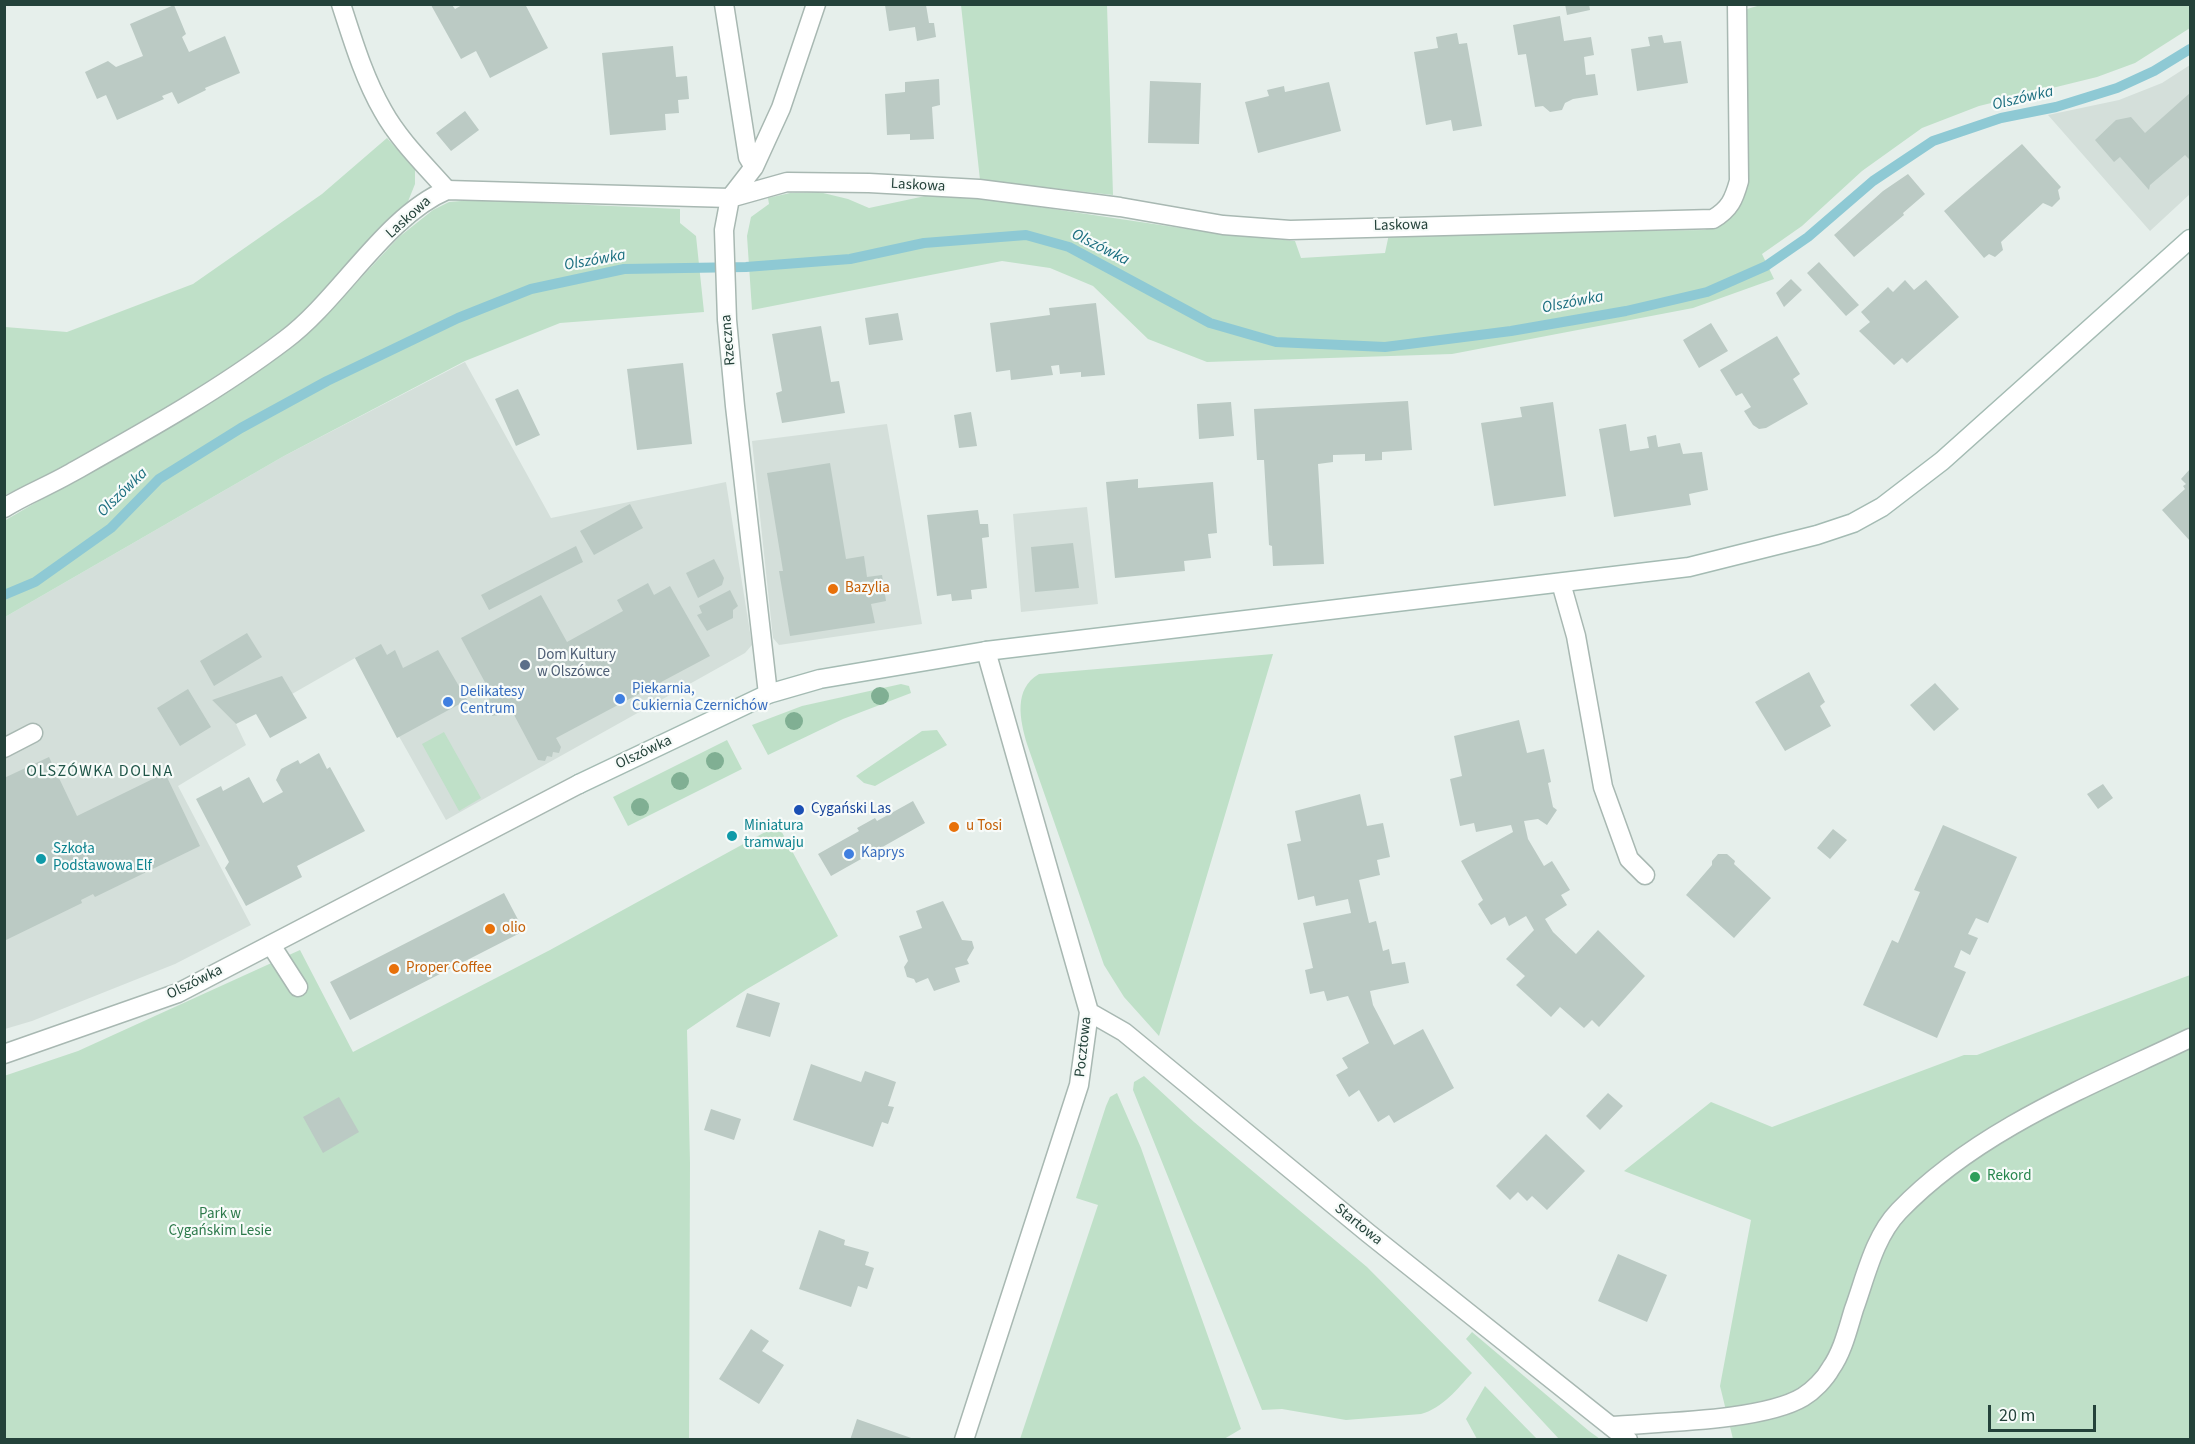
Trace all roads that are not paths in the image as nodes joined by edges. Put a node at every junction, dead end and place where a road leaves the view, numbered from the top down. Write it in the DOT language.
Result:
graph roads {
  1 [pos="341,4"];
  2 [pos="724,4"];
  3 [pos="816,4"];
  4 [pos="1737,4"];
  5 [pos="754,167"];
  6 [pos="447,190"];
  7 [pos="730,198"];
  8 [pos="2190,239"];
  9 [pos="4,508"];
  10 [pos="1561,583"];
  11 [pos="986,651"];
  12 [pos="768,694"];
  13 [pos="33,734"];
  14 [pos="4,748"];
  15 [pos="1645,875"];
  16 [pos="271,945"];
  17 [pos="298,987"];
  18 [pos="1089,1012"];
  19 [pos="2190,1038"];
  20 [pos="4,1054"];
  21 [pos="1611,1426"];
  22 [pos="964,1440"];
  23 [pos="1628,1440"];
  1 -- 6 [label="street"];
  2 -- 5 [label="street"];
  3 -- 5 [label="street, Rzeczna"];
  4 -- 7 [label="street, Laskowa"];
  5 -- 7 [label="street, Rzeczna"];
  6 -- 7 [label="street, Laskowa"];
  6 -- 9 [label="street, Laskowa"];
  7 -- 12 [label="street, Rzeczna"];
  8 -- 10 [label="street, Olszówka"];
  10 -- 11 [label="street, Olszówka"];
  10 -- 15 [label="street"];
  11 -- 12 [label="street, Olszówka"];
  11 -- 18 [label="street, Pocztowa"];
  12 -- 16 [label="street, Olszówka"];
  13 -- 14 [label="street"];
  16 -- 17 [label="street"];
  16 -- 20 [label="street, Olszówka"];
  18 -- 21 [label="street, Startowa"];
  18 -- 22 [label="street, Pocztowa"];
  19 -- 21 [label="street"];
  21 -- 23 [label="street, Startowa"];
}
